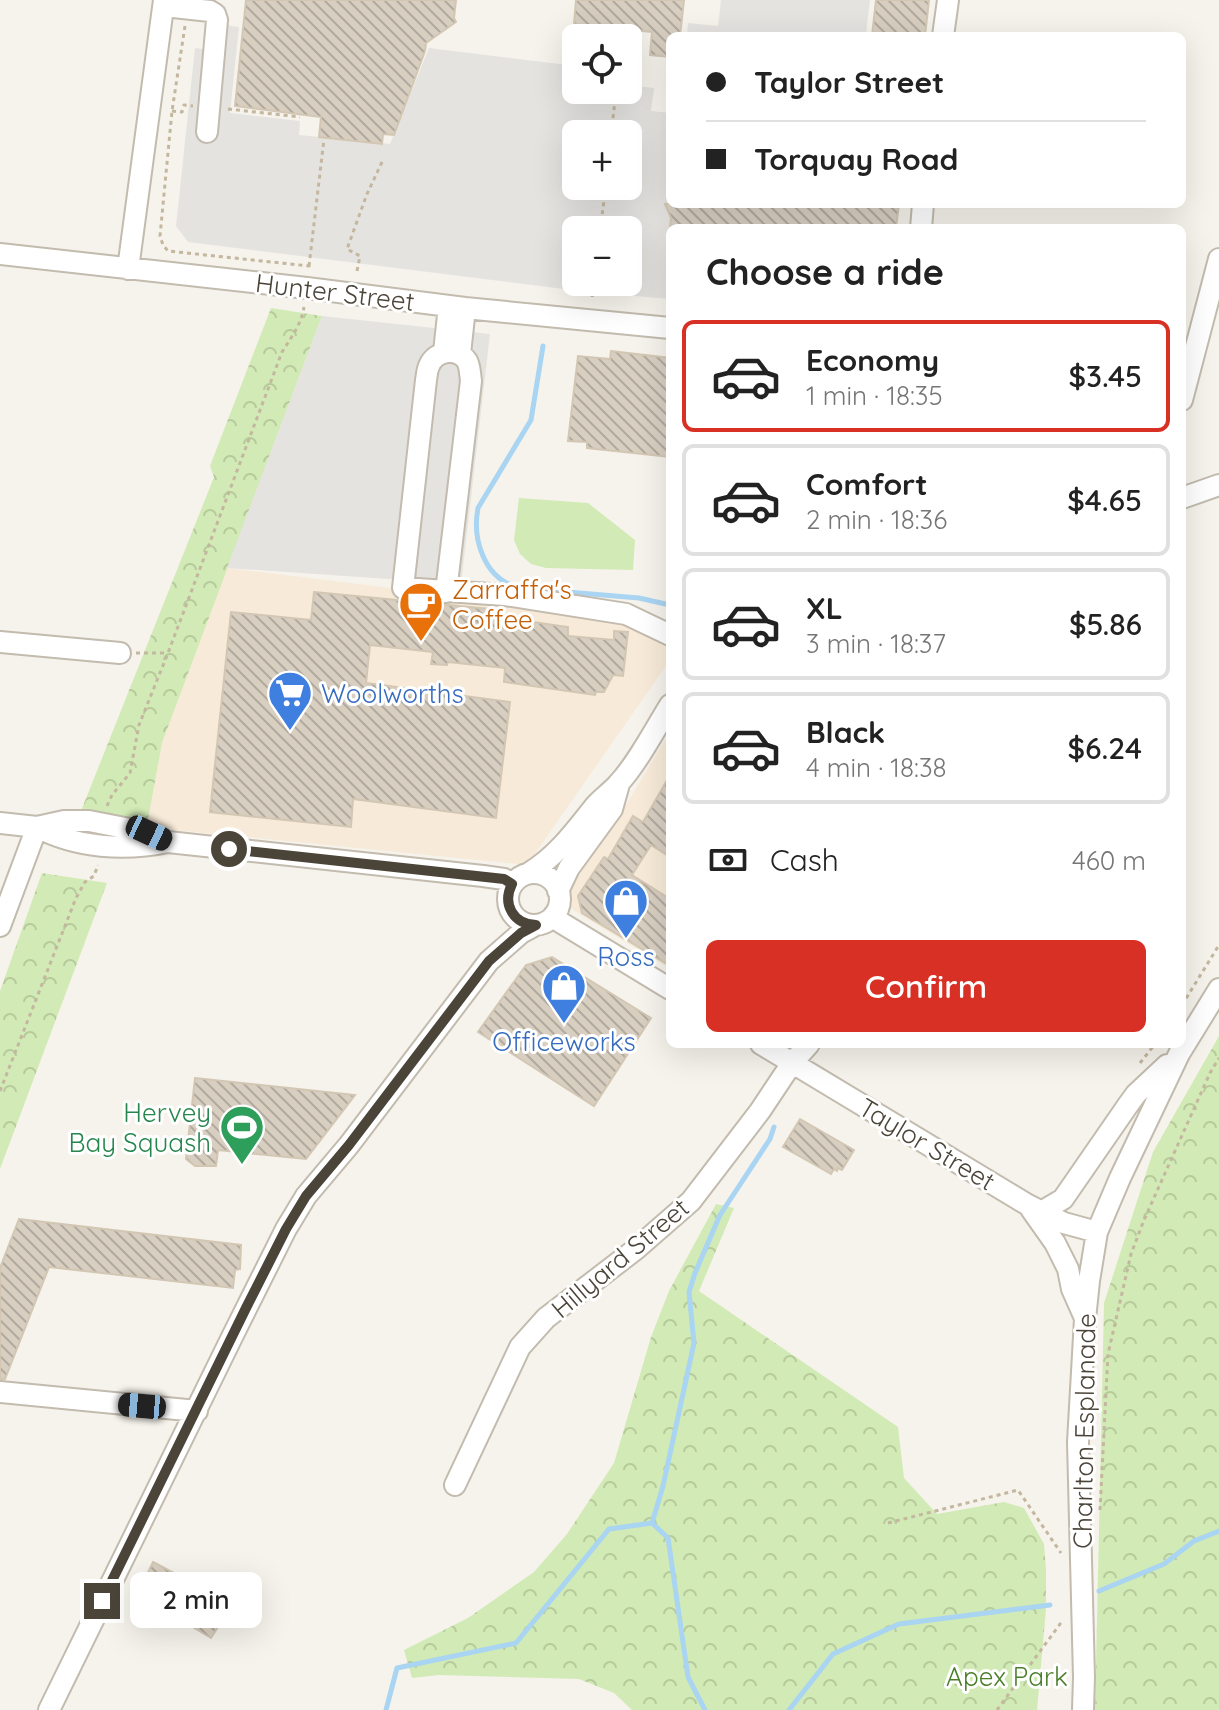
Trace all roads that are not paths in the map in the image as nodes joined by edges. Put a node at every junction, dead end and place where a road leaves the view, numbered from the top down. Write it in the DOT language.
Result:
graph roads {
  1 [pos="948,0"];
  2 [pos="164,3"];
  3 [pos="944,32"];
  4 [pos="207,132"];
  5 [pos="0,254"];
  6 [pos="1219,259"];
  7 [pos="128,269"];
  8 [pos="457,307"];
  9 [pos="666,328"];
  10 [pos="452,353"];
  11 [pos="1186,385"];
  12 [pos="1219,485"];
  13 [pos="1186,497"];
  14 [pos="446,592"];
  15 [pos="666,633"];
  16 [pos="0,642"];
  17 [pos="120,653"];
  18 [pos="666,711"];
  19 [pos="619,784"];
  20 [pos="0,823"];
  21 [pos="37,827"];
  22 [pos="521,879"];
  23 [pos="558,891"];
  24 [pos="509,906"];
  25 [pos="545,920"];
  26 [pos="0,926"];
  27 [pos="489,961"];
  28 [pos="666,987"];
  29 [pos="1219,989"];
  30 [pos="1186,1043"];
  31 [pos="768,1048"];
  32 [pos="805,1048"];
  33 [pos="1183,1048"];
  34 [pos="1179,1054"];
  35 [pos="792,1063"];
  36 [pos="1035,1208"];
  37 [pos="1097,1232"];
  38 [pos="1085,1319"];
  39 [pos="0,1392"];
  40 [pos="197,1411"];
  41 [pos="455,1485"];
  42 [pos="49,1710"];
  43 [pos="1083,1710"];
  1 -- 3 [label="street"];
  2 -- 4 [label="street"];
  2 -- 7 [label="street"];
  5 -- 7 [label="street, Hunter Street"];
  6 -- 11 [label="street"];
  7 -- 8 [label="street, Hunter Street"];
  8 -- 9 [label="street, Hunter Street"];
  8 -- 10 [label="street"];
  10 -- 14 [label="street"];
  10 -- 14 [label="street"];
  12 -- 13 [label="street"];
  14 -- 15 [label="street"];
  16 -- 17 [label="street"];
  18 -- 19 [label="street"];
  19 -- 22 [label="street"];
  19 -- 23 [label="street"];
  20 -- 21 [label="street"];
  21 -- 22 [label="street"];
  21 -- 26 [label="street"];
  22 -- 23 [label="street"];
  22 -- 24 [label="street"];
  23 -- 25 [label="street"];
  24 -- 25 [label="street"];
  24 -- 27 [label="street"];
  25 -- 27 [label="street"];
  25 -- 28 [label="street"];
  27 -- 40 [label="street"];
  29 -- 30 [label="street, Charlton Esplanade"];
  31 -- 35 [label="street, Taylor Street"];
  32 -- 35 [label="street, Hillyard Street"];
  33 -- 34 [label="street, Charlton Esplanade"];
  34 -- 36 [label="street"];
  34 -- 37 [label="street, Charlton Esplanade"];
  35 -- 36 [label="street, Taylor Street"];
  35 -- 41 [label="street, Hillyard Street"];
  36 -- 37 [label="street, Taylor Street"];
  36 -- 38 [label="street"];
  37 -- 38 [label="street, Charlton Esplanade"];
  38 -- 43 [label="street, Charlton Esplanade"];
  39 -- 40 [label="street"];
  40 -- 42 [label="street"];
}
